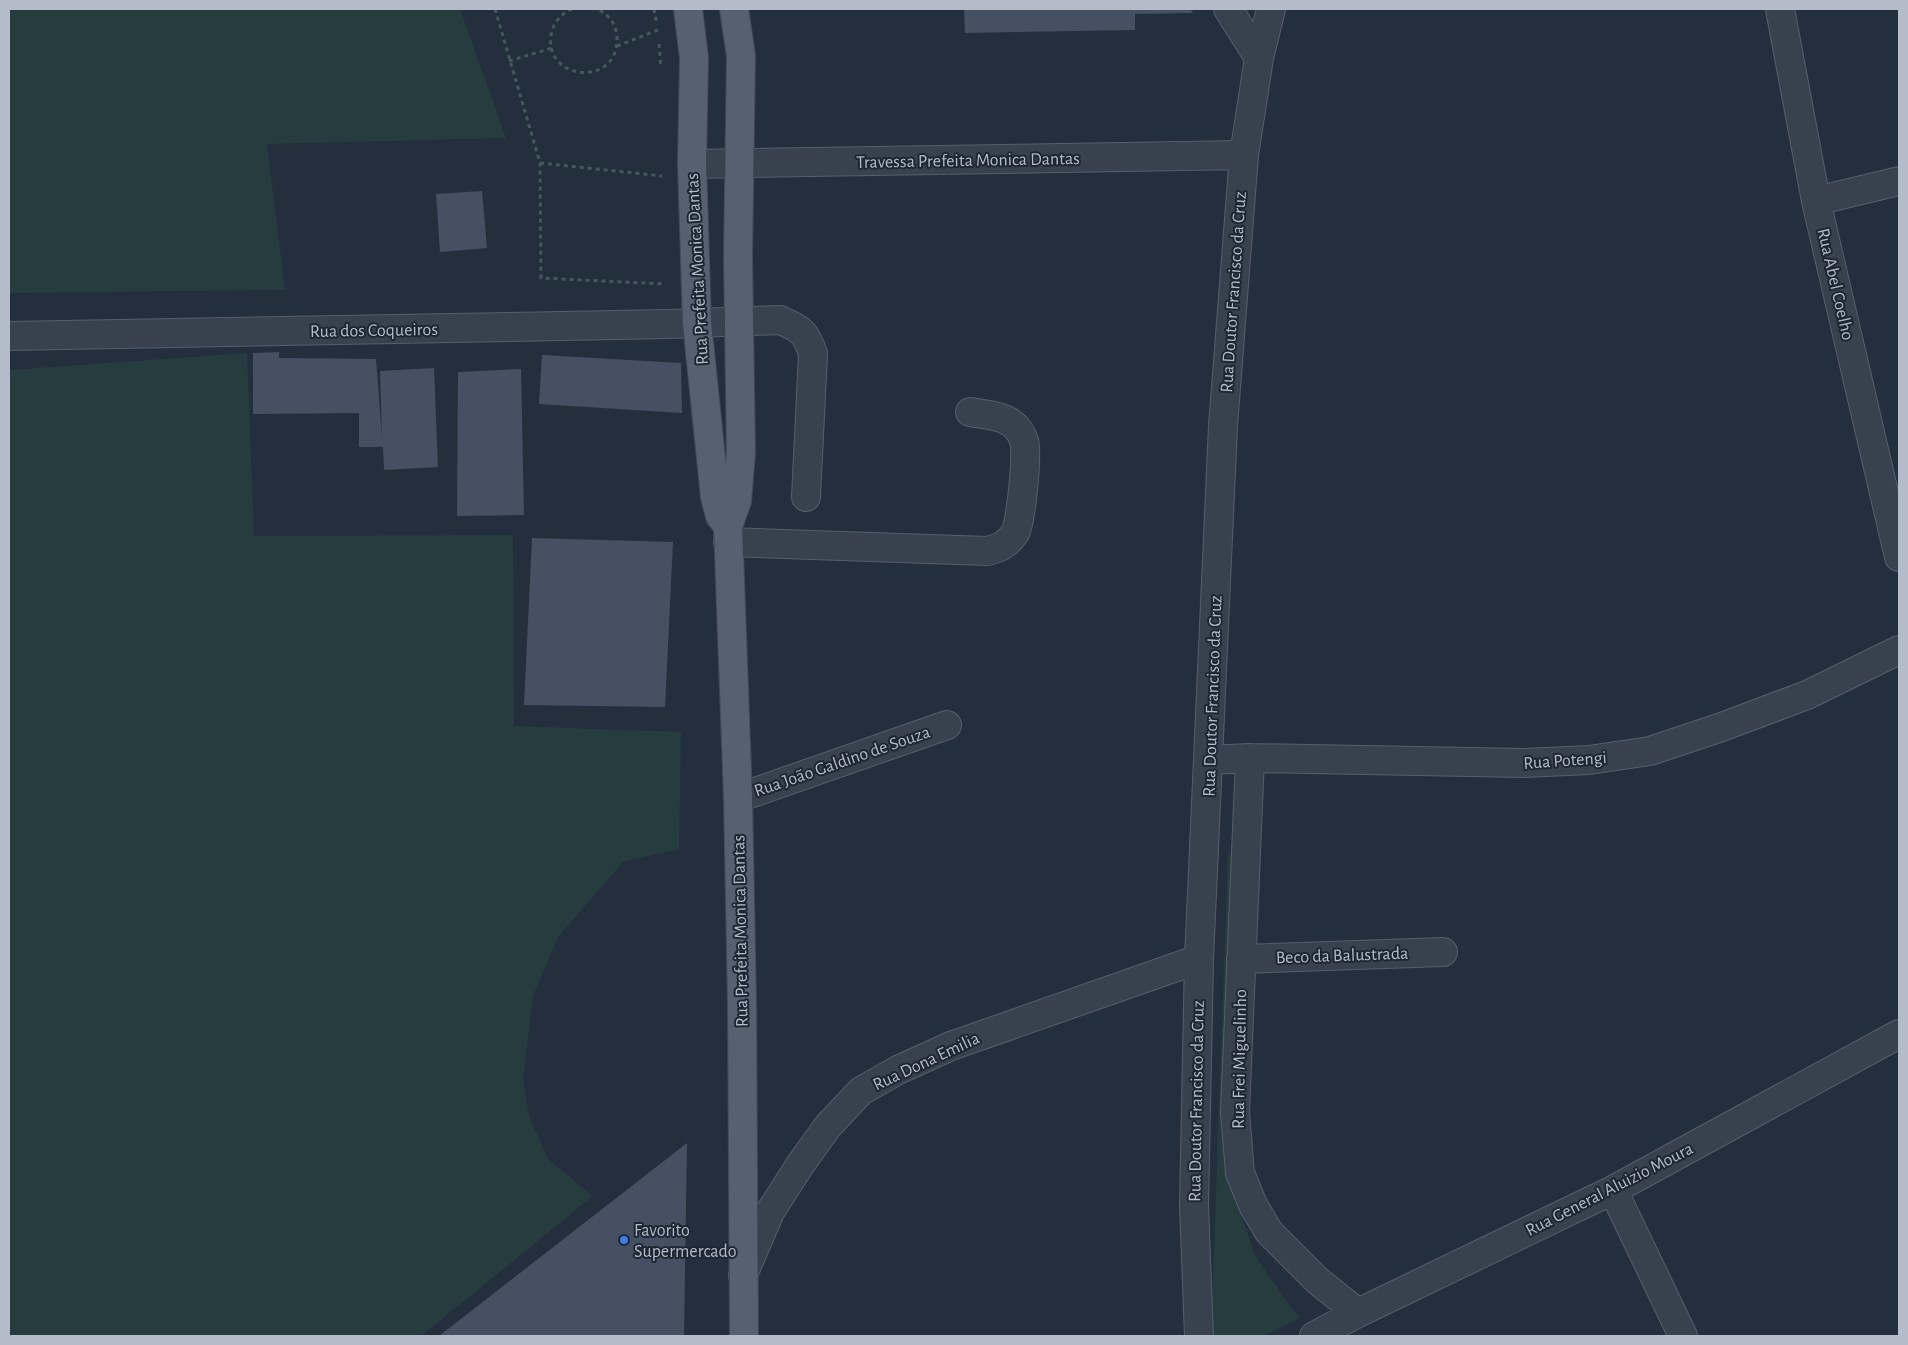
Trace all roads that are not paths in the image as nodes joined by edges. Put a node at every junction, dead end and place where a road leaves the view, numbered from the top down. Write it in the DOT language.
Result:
graph roads {
  1 [pos="688,9"];
  2 [pos="734,9"];
  3 [pos="1228,9"];
  4 [pos="1270,9"];
  5 [pos="1780,9"];
  6 [pos="1259,58"];
  7 [pos="1244,155"];
  8 [pos="738,164"];
  9 [pos="681,170"];
  10 [pos="1899,181"];
  11 [pos="1816,201"];
  12 [pos="740,322"];
  13 [pos="697,323"];
  14 [pos="9,336"];
  15 [pos="970,412"];
  16 [pos="806,497"];
  17 [pos="728,534"];
  18 [pos="1899,557"];
  19 [pos="1899,650"];
  20 [pos="947,725"];
  21 [pos="1250,758"];
  22 [pos="1209,760"];
  23 [pos="738,798"];
  24 [pos="1443,952"];
  25 [pos="1199,959"];
  26 [pos="1241,959"];
  27 [pos="1899,1034"];
  28 [pos="1613,1190"];
  29 [pos="743,1275"];
  30 [pos="1358,1313"];
  31 [pos="744,1336"];
  32 [pos="1199,1336"];
  33 [pos="1314,1336"];
  34 [pos="1683,1336"];
  1 -- 9 [label="main road, Rua Prefeita Monica Dantas"];
  2 -- 8 [label="main road, Rua Prefeita Monica Dantas"];
  3 -- 6 [label="street"];
  4 -- 6 [label="street, Rua Doutor Francisco da Cruz"];
  5 -- 11 [label="street, Rua Abel Coelho"];
  6 -- 7 [label="street, Rua Doutor Francisco da Cruz"];
  7 -- 8 [label="street, Travessa Prefeita Monica Dantas"];
  7 -- 22 [label="street, Rua Doutor Francisco da Cruz"];
  8 -- 9 [label="street, Travessa Prefeita Monica Dantas"];
  8 -- 12 [label="main road, Rua Prefeita Monica Dantas"];
  9 -- 13 [label="main road, Rua Prefeita Monica Dantas"];
  10 -- 11 [label="street"];
  11 -- 18 [label="street, Rua Abel Coelho"];
  12 -- 13 [label="street, Rua dos Coqueiros"];
  12 -- 16 [label="street, Rua dos Coqueiros"];
  12 -- 17 [label="main road, Rua Prefeita Monica Dantas"];
  13 -- 14 [label="street, Rua dos Coqueiros"];
  13 -- 17 [label="main road, Rua Prefeita Monica Dantas"];
  15 -- 17 [label="street"];
  17 -- 23 [label="main road, Rua Prefeita Monica Dantas"];
  19 -- 21 [label="street, Rua Potengi"];
  20 -- 23 [label="street, Rua João Galdino de Souza"];
  21 -- 22 [label="street, Rua Potengi"];
  21 -- 26 [label="street, Rua Frei Miguelinho"];
  22 -- 25 [label="street, Rua Doutor Francisco da Cruz"];
  23 -- 29 [label="main road, Rua Prefeita Monica Dantas"];
  24 -- 26 [label="street, Beco da Balustrada"];
  25 -- 29 [label="street, Rua Dona Emilia"];
  25 -- 32 [label="street, Rua Doutor Francisco da Cruz"];
  26 -- 30 [label="street, Rua Frei Miguelinho"];
  27 -- 28 [label="street, Rua General Aluizio Moura"];
  28 -- 30 [label="street, Rua General Aluizio Moura"];
  28 -- 34 [label="street"];
  29 -- 31 [label="main road, Rua Prefeita Monica Dantas"];
  30 -- 33 [label="street, Rua General Aluizio Moura"];
}
